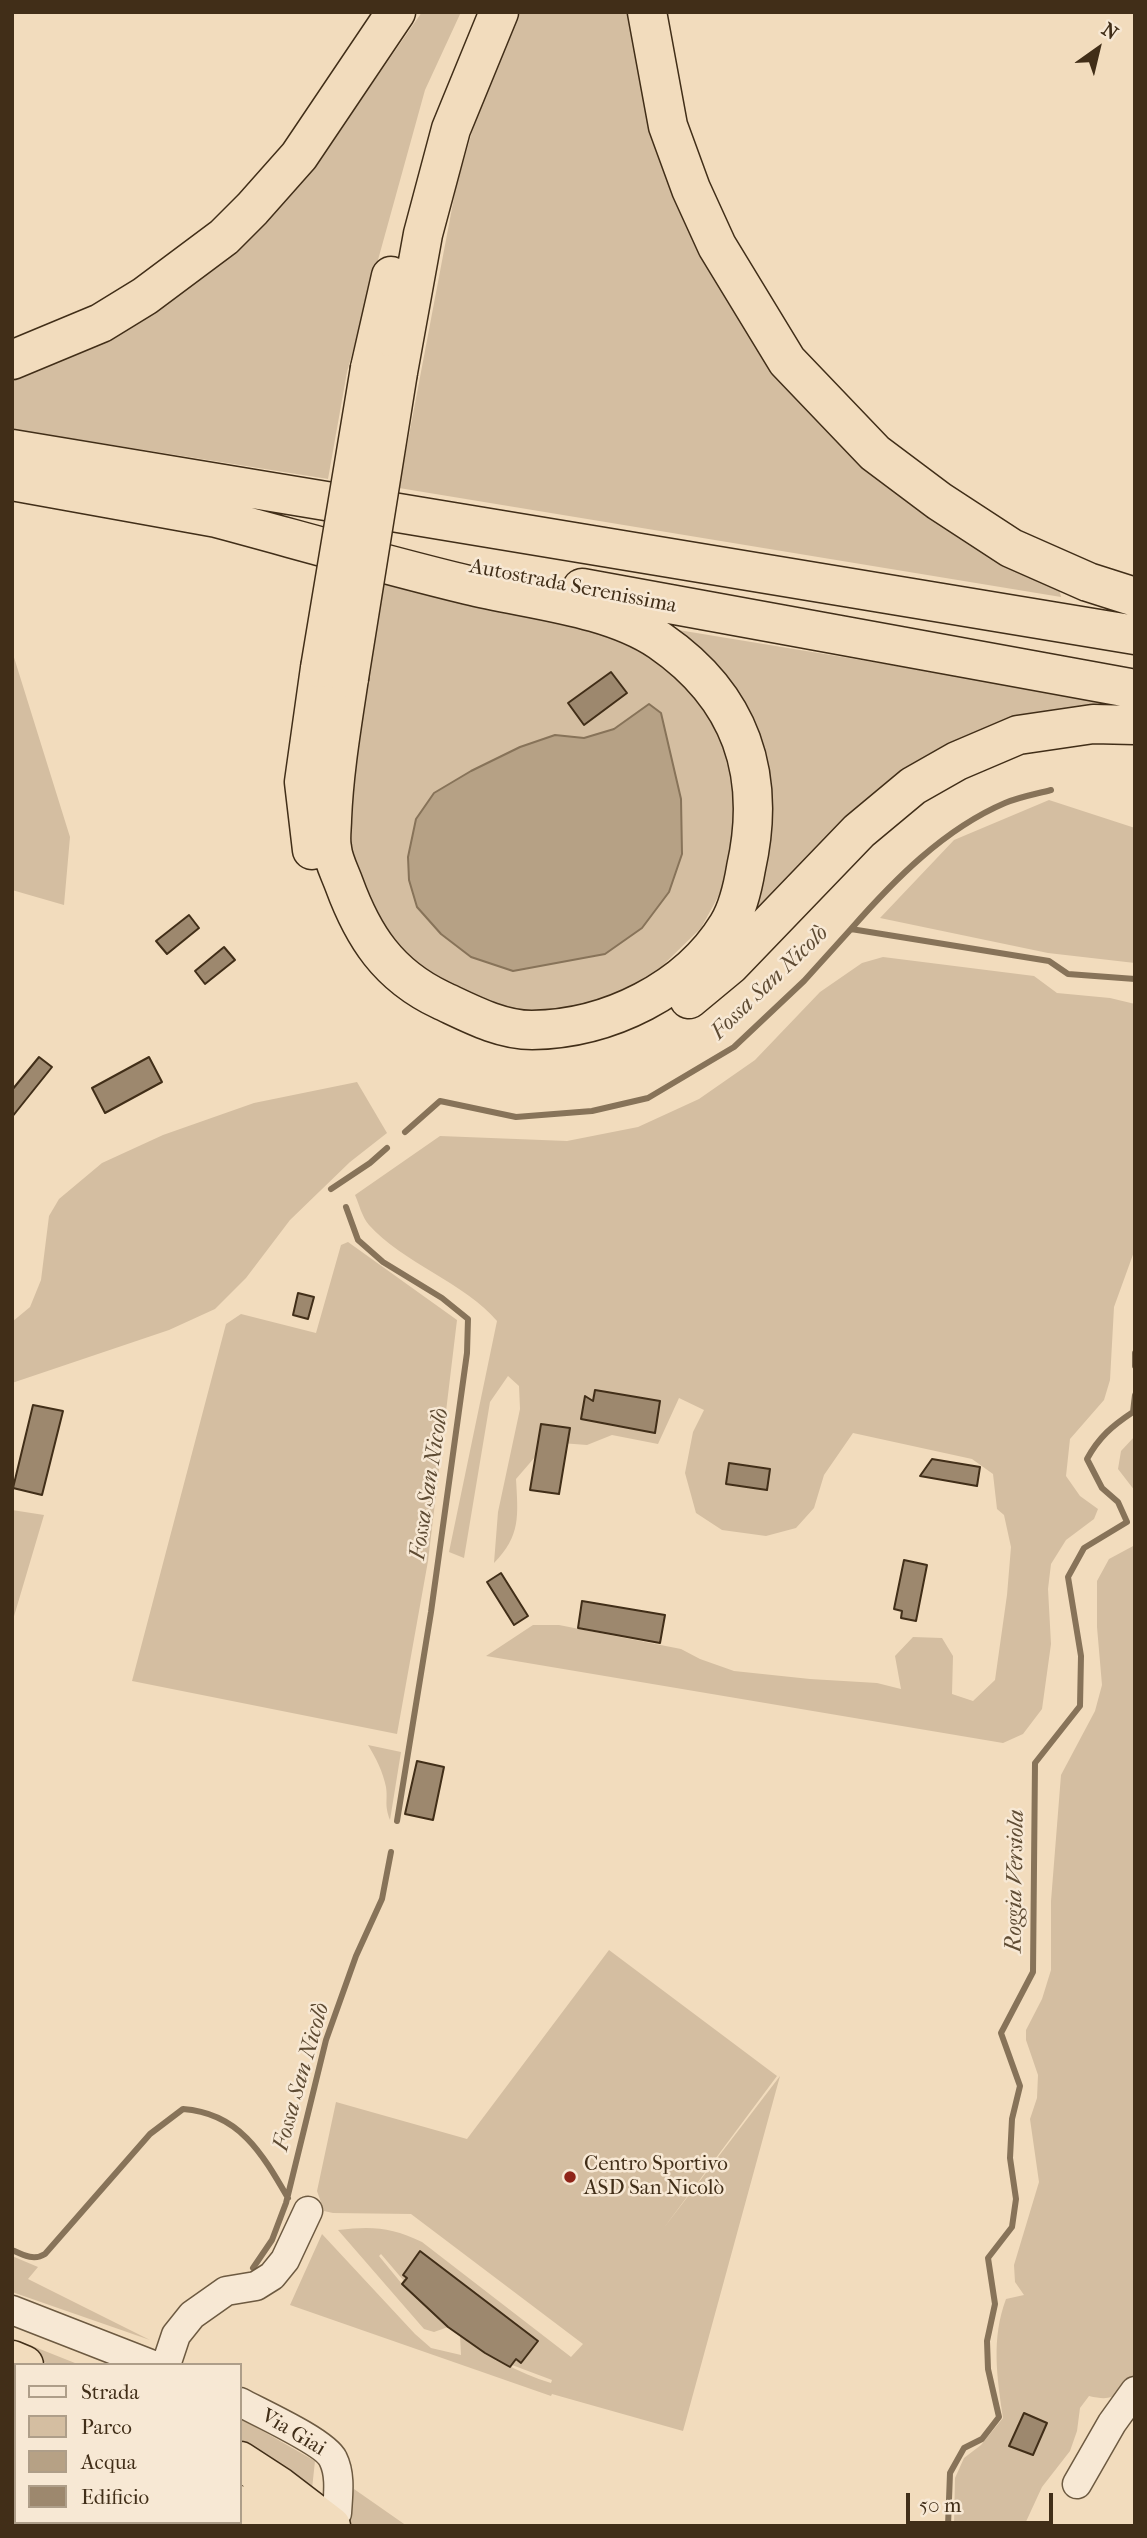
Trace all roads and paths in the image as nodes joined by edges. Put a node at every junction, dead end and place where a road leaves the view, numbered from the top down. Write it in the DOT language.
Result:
graph roads {
  1 [pos="396,12"];
  2 [pos="478,12"];
  3 [pos="499,12"];
  4 [pos="646,12"];
  5 [pos="12,360"];
  6 [pos="384,370"];
  7 [pos="12,449"];
  8 [pos="12,481"];
  9 [pos="209,516"];
  10 [pos="1135,597"];
  11 [pos="1135,635"];
  12 [pos="335,673"];
  13 [pos="1135,689"];
  14 [pos="1135,725"];
  15 [pos="308,2211"];
  16 [pos="12,2310"];
  17 [pos="148,2363"];
  18 [pos="167,2363"];
  19 [pos="1135,2391"];
  20 [pos="242,2403"];
  21 [pos="242,2462"];
  22 [pos="1077,2484"];
  23 [pos="334,2519"];
  1 -- 5 [label="highway"];
  2 -- 6 [label="highway"];
  3 -- 6 [label="highway"];
  4 -- 10 [label="highway"];
  6 -- 12 [label="highway, bridge"];
  7 -- 11 [label="highway, Autostrada Serenissima"];
  8 -- 9 [label="highway, Autostrada Serenissima"];
  9 -- 12 [label="highway"];
  9 -- 13 [label="highway, Autostrada Serenissima"];
  12 -- 14 [label="highway"];
  15 -- 18 [label="street"];
  16 -- 17 [label="street"];
  19 -- 22 [label="street"];
  20 -- 23 [label="street, Via Giai"];
  21 -- 23 [label="highway"];
}
